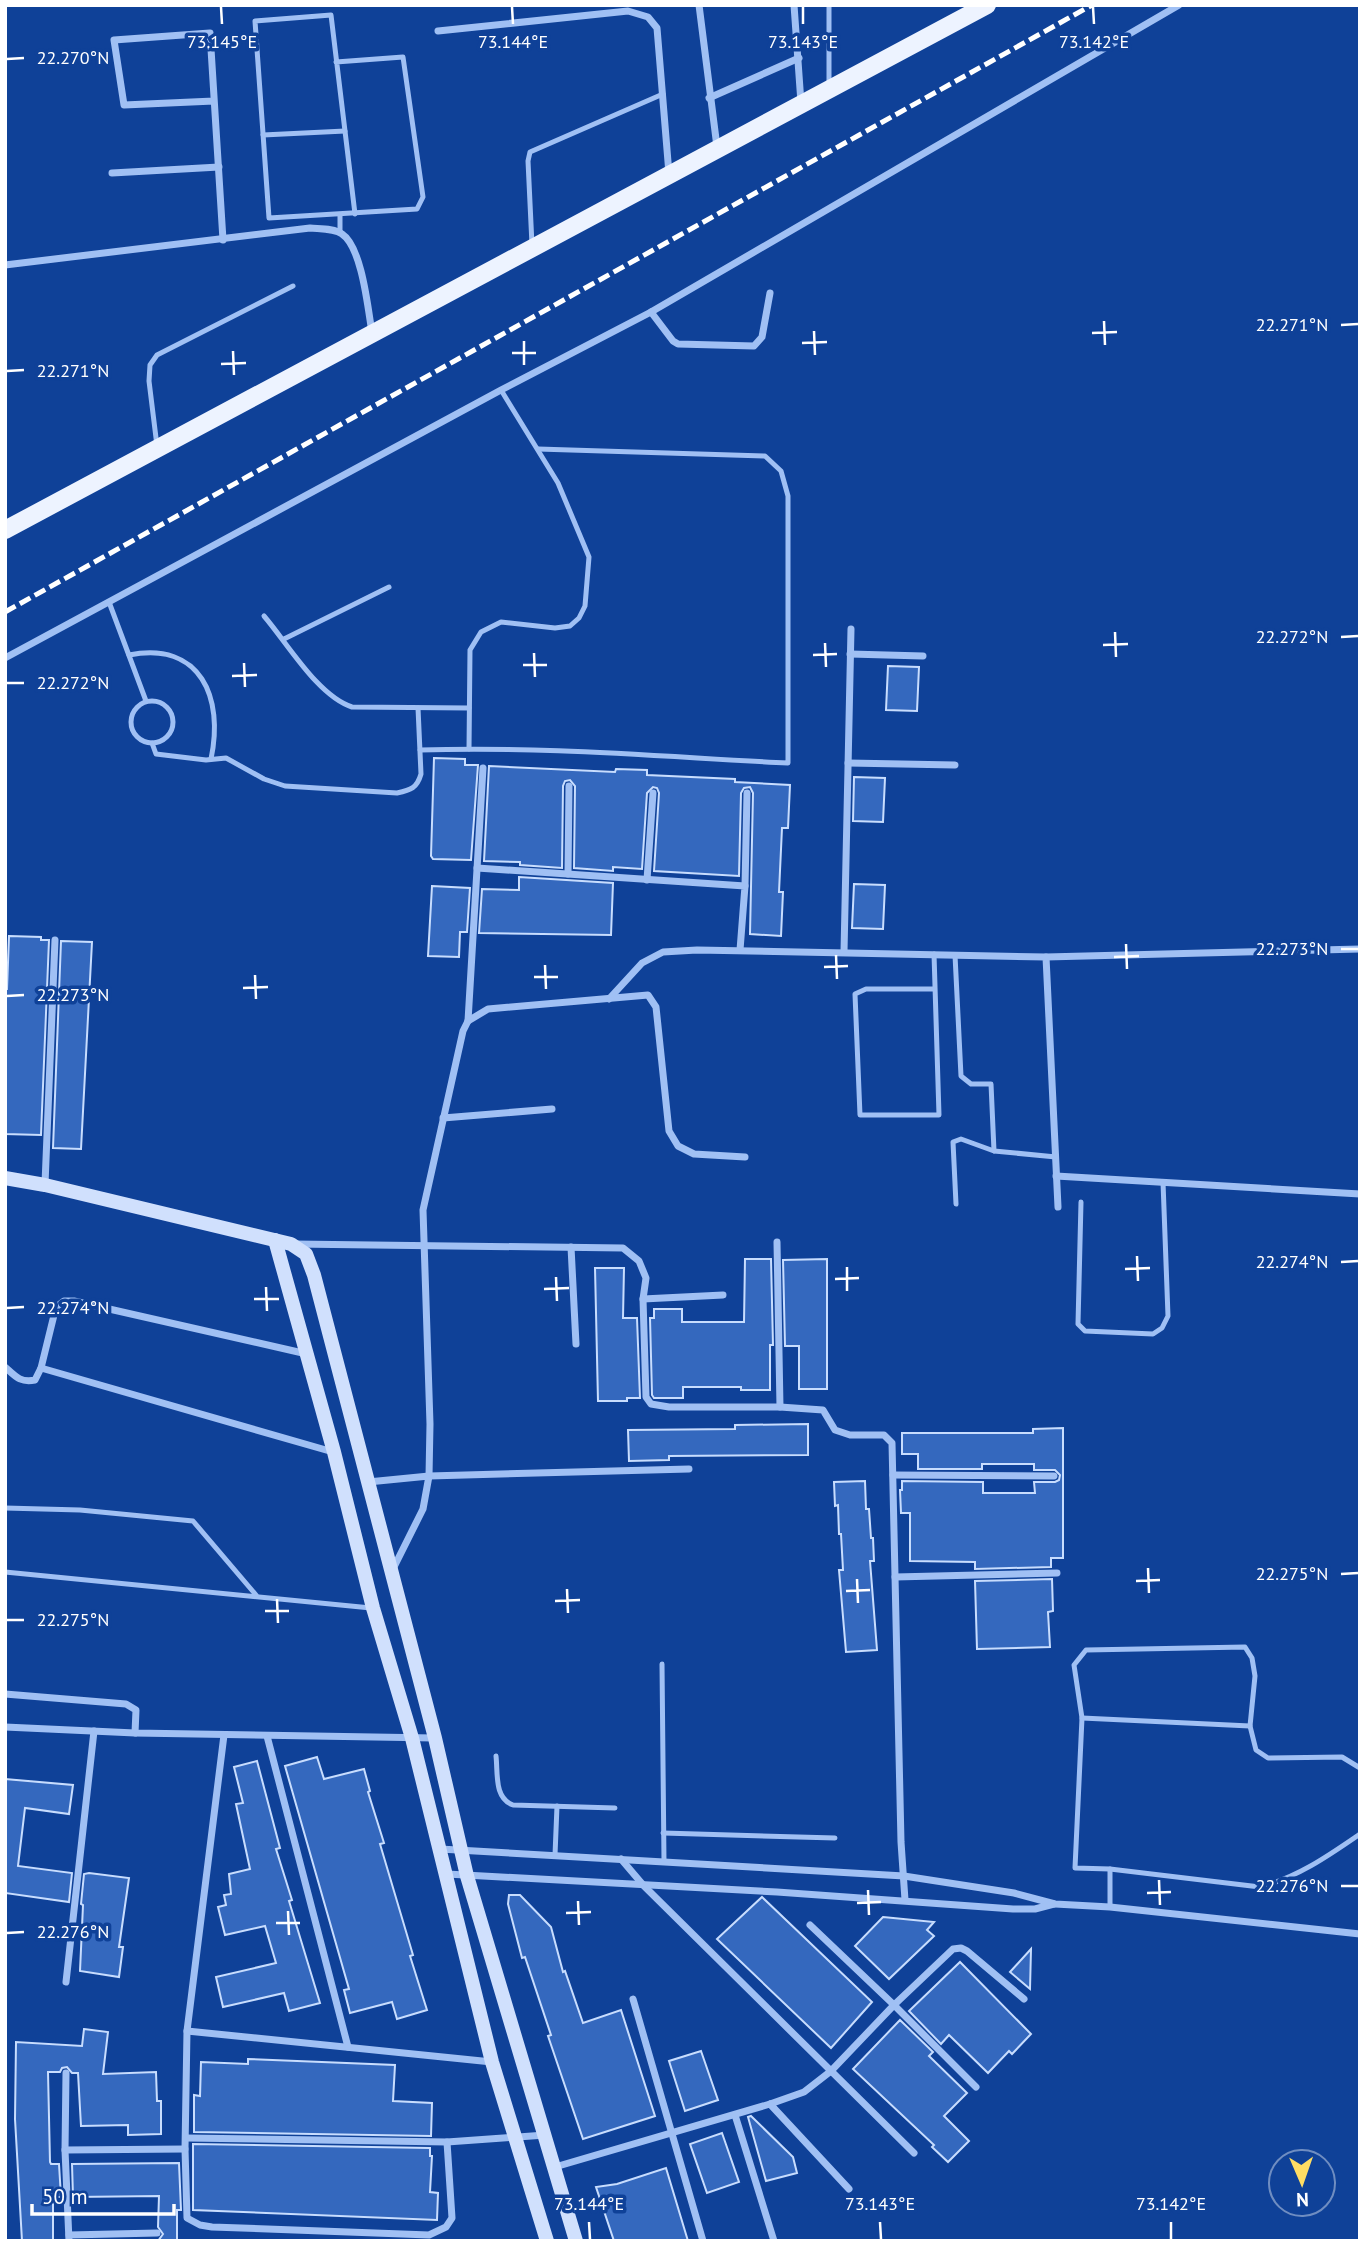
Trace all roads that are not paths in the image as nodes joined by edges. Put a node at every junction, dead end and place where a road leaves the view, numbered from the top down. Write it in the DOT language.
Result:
graph roads {
  1 [pos="699,5"];
  2 [pos="794,5"];
  3 [pos="829,5"];
  4 [pos="987,5"];
  5 [pos="1179,5"];
  6 [pos="438,31"];
  7 [pos="799,58"];
  8 [pos="337,62"];
  9 [pos="829,89"];
  10 [pos="663,94"];
  11 [pos="709,98"];
  12 [pos="214,101"];
  13 [pos="801,103"];
  14 [pos="345,131"];
  15 [pos="264,135"];
  16 [pos="717,148"];
  17 [pos="219,167"];
  18 [pos="112,173"];
  19 [pos="669,174"];
  20 [pos="355,214"];
  21 [pos="340,215"];
  22 [pos="340,232"];
  23 [pos="223,240"];
  24 [pos="532,248"];
  25 [pos="5,265"];
  26 [pos="293,286"];
  27 [pos="770,293"];
  28 [pos="651,312"];
  29 [pos="372,333"];
  30 [pos="501,390"];
  31 [pos="158,448"];
  32 [pos="537,449"];
  33 [pos="5,530"];
  34 [pos="389,587"];
  35 [pos="109,602"];
  36 [pos="264,616"];
  37 [pos="851,629"];
  38 [pos="284,639"];
  39 [pos="850,654"];
  40 [pos="129,655"];
  41 [pos="923,656"];
  42 [pos="5,658"];
  43 [pos="146,701"];
  44 [pos="418,708"];
  45 [pos="469,708"];
  46 [pos="152,743"];
  47 [pos="469,748"];
  48 [pos="420,750"];
  49 [pos="211,759"];
  50 [pos="848,763"];
  51 [pos="955,765"];
  52 [pos="483,768"];
  53 [pos="569,786"];
  54 [pos="653,793"];
  55 [pos="747,793"];
  56 [pos="477,869"];
  57 [pos="568,874"];
  58 [pos="647,880"];
  59 [pos="746,886"];
  60 [pos="55,940"];
  61 [pos="1360,948"];
  62 [pos="740,950"];
  63 [pos="844,952"];
  64 [pos="934,954"];
  65 [pos="956,955"];
  66 [pos="1046,957"];
  67 [pos="935,989"];
  68 [pos="609,999"];
  69 [pos="468,1021"];
  70 [pos="552,1109"];
  71 [pos="443,1118"];
  72 [pos="994,1151"];
  73 [pos="744,1157"];
  74 [pos="1056,1157"];
  75 [pos="1056,1176"];
  76 [pos="5,1178"];
  77 [pos="1163,1182"];
  78 [pos="45,1185"];
  79 [pos="1360,1194"];
  80 [pos="1081,1202"];
  81 [pos="956,1204"];
  82 [pos="1058,1207"];
  83 [pos="275,1240"];
  84 [pos="777,1242"];
  85 [pos="291,1244"];
  86 [pos="423,1247"];
  87 [pos="572,1247"];
  88 [pos="723,1295"];
  89 [pos="643,1299"];
  90 [pos="576,1344"];
  91 [pos="307,1354"];
  92 [pos="5,1367"];
  93 [pos="41,1368"];
  94 [pos="780,1407"];
  95 [pos="334,1452"];
  96 [pos="690,1469"];
  97 [pos="893,1475"];
  98 [pos="429,1476"];
  99 [pos="1054,1476"];
  100 [pos="368,1482"];
  101 [pos="5,1508"];
  102 [pos="5,1572"];
  103 [pos="392,1573"];
  104 [pos="1057,1573"];
  105 [pos="895,1577"];
  106 [pos="256,1595"];
  107 [pos="373,1608"];
  108 [pos="662,1664"];
  109 [pos="5,1694"];
  110 [pos="1082,1718"];
  111 [pos="1250,1726"];
  112 [pos="5,1727"];
  113 [pos="94,1731"];
  114 [pos="135,1733"];
  115 [pos="224,1735"];
  116 [pos="267,1736"];
  117 [pos="412,1738"];
  118 [pos="435,1738"];
  119 [pos="496,1756"];
  120 [pos="1360,1768"];
  121 [pos="557,1807"];
  122 [pos="615,1808"];
  123 [pos="663,1833"];
  124 [pos="1360,1834"];
  125 [pos="835,1838"];
  126 [pos="440,1849"];
  127 [pos="462,1849"];
  128 [pos="555,1855"];
  129 [pos="621,1858"];
  130 [pos="664,1861"];
  131 [pos="1110,1869"];
  132 [pos="447,1874"];
  133 [pos="467,1876"];
  134 [pos="904,1877"];
  135 [pos="644,1886"];
  136 [pos="905,1900"];
  137 [pos="1055,1904"];
  138 [pos="1110,1907"];
  139 [pos="810,1925"];
  140 [pos="1360,1934"];
  141 [pos="66,1982"];
  142 [pos="634,1999"];
  143 [pos="1024,1999"];
  144 [pos="894,2005"];
  145 [pos="187,2031"];
  146 [pos="348,2047"];
  147 [pos="492,2062"];
  148 [pos="831,2071"];
  149 [pos="66,2073"];
  150 [pos="976,2087"];
  151 [pos="770,2105"];
  152 [pos="736,2115"];
  153 [pos="673,2133"];
  154 [pos="546,2135"];
  155 [pos="515,2136"];
  156 [pos="187,2138"];
  157 [pos="447,2142"];
  158 [pos="185,2149"];
  159 [pos="65,2150"];
  160 [pos="914,2154"];
  161 [pos="555,2167"];
  162 [pos="849,2189"];
  163 [pos="157,2233"];
  164 [pos="69,2238"];
  165 [pos="547,2241"];
  166 [pos="576,2241"];
  167 [pos="703,2241"];
  168 [pos="774,2241"];
  1 -- 11 [label="street"];
  2 -- 7 [label="street"];
  3 -- 9 [label="lane"];
  4 -- 9 [label="main road"];
  5 -- 28 [label="street"];
  6 -- 10 [label="street"];
  7 -- 11 [label="street"];
  7 -- 13 [label="street"];
  8 -- 14 [label="lane"];
  8 -- 15 [label="lane"];
  8 -- 20 [label="lane"];
  9 -- 13 [label="main road"];
  10 -- 19 [label="street"];
  10 -- 24 [label="lane"];
  11 -- 16 [label="street"];
  12 -- 12 [label="street"];
  12 -- 17 [label="street"];
  13 -- 16 [label="main road"];
  14 -- 15 [label="lane"];
  14 -- 20 [label="lane"];
  15 -- 21 [label="lane"];
  16 -- 19 [label="main road"];
  17 -- 18 [label="street"];
  17 -- 23 [label="street"];
  19 -- 24 [label="main road"];
  20 -- 21 [label="lane"];
  21 -- 22 [label="lane"];
  22 -- 23 [label="street"];
  22 -- 29 [label="street"];
  23 -- 25 [label="street"];
  24 -- 29 [label="main road"];
  26 -- 31 [label="lane"];
  27 -- 28 [label="street"];
  28 -- 30 [label="street"];
  29 -- 31 [label="main road"];
  30 -- 32 [label="lane"];
  30 -- 35 [label="street"];
  31 -- 33 [label="main road"];
  32 -- 45 [label="lane"];
  32 -- 47 [label="lane"];
  34 -- 38 [label="lane"];
  35 -- 40 [label="lane"];
  35 -- 42 [label="street"];
  36 -- 38 [label="lane"];
  37 -- 39 [label="street"];
  38 -- 44 [label="lane"];
  39 -- 41 [label="street"];
  39 -- 50 [label="street"];
  40 -- 43 [label="lane"];
  40 -- 49 [label="lane"];
  43 -- 46 [label="lane"];
  43 -- 46 [label="lane"];
  44 -- 45 [label="lane"];
  44 -- 48 [label="lane"];
  45 -- 47 [label="lane"];
  46 -- 49 [label="lane"];
  47 -- 48 [label="lane"];
  48 -- 49 [label="lane"];
  50 -- 51 [label="street"];
  50 -- 63 [label="street"];
  52 -- 56 [label="street"];
  53 -- 57 [label="street"];
  54 -- 58 [label="street"];
  55 -- 59 [label="street"];
  56 -- 57 [label="street"];
  56 -- 69 [label="street"];
  57 -- 58 [label="street"];
  58 -- 59 [label="street"];
  59 -- 62 [label="street"];
  60 -- 78 [label="street"];
  61 -- 66 [label="street"];
  62 -- 63 [label="street"];
  62 -- 68 [label="street"];
  63 -- 64 [label="street"];
  64 -- 65 [label="street"];
  64 -- 67 [label="lane"];
  65 -- 66 [label="street"];
  65 -- 72 [label="lane"];
  66 -- 74 [label="street"];
  67 -- 67 [label="lane"];
  68 -- 69 [label="street"];
  68 -- 73 [label="street"];
  69 -- 71 [label="street"];
  70 -- 71 [label="street"];
  71 -- 86 [label="street"];
  72 -- 74 [label="lane"];
  72 -- 81 [label="lane"];
  74 -- 75 [label="street"];
  75 -- 77 [label="street"];
  75 -- 82 [label="street"];
  76 -- 78 [label="street"];
  77 -- 79 [label="street"];
  77 -- 80 [label="lane"];
  78 -- 83 [label="street"];
  83 -- 85 [label="street"];
  83 -- 91 [label="street"];
  84 -- 94 [label="street"];
  85 -- 86 [label="street"];
  85 -- 100 [label="street"];
  86 -- 87 [label="street"];
  86 -- 98 [label="street"];
  87 -- 89 [label="street"];
  87 -- 90 [label="street"];
  88 -- 89 [label="street"];
  89 -- 94 [label="street"];
  91 -- 93 [label="street"];
  91 -- 95 [label="street"];
  92 -- 93 [label="street"];
  93 -- 95 [label="street"];
  94 -- 97 [label="street"];
  95 -- 107 [label="street"];
  96 -- 98 [label="street"];
  97 -- 99 [label="street"];
  97 -- 105 [label="street"];
  98 -- 100 [label="street"];
  98 -- 103 [label="street"];
  100 -- 103 [label="street"];
  101 -- 106 [label="lane"];
  102 -- 106 [label="lane"];
  103 -- 118 [label="street"];
  104 -- 105 [label="street"];
  105 -- 134 [label="street"];
  106 -- 107 [label="lane"];
  107 -- 117 [label="street"];
  108 -- 123 [label="lane"];
  109 -- 114 [label="street"];
  110 -- 111 [label="lane"];
  110 -- 111 [label="lane"];
  110 -- 131 [label="lane"];
  111 -- 120 [label="lane"];
  112 -- 113 [label="street"];
  113 -- 114 [label="street"];
  113 -- 141 [label="street"];
  114 -- 115 [label="street"];
  115 -- 116 [label="street"];
  115 -- 145 [label="street"];
  116 -- 117 [label="street"];
  116 -- 146 [label="street"];
  117 -- 118 [label="street"];
  117 -- 126 [label="street"];
  118 -- 127 [label="street"];
  119 -- 121 [label="lane"];
  121 -- 122 [label="lane"];
  121 -- 128 [label="lane"];
  123 -- 125 [label="lane"];
  123 -- 130 [label="lane"];
  124 -- 131 [label="lane"];
  126 -- 127 [label="street"];
  126 -- 132 [label="street"];
  127 -- 128 [label="street"];
  127 -- 133 [label="street"];
  128 -- 129 [label="street"];
  129 -- 130 [label="street"];
  129 -- 135 [label="street"];
  130 -- 134 [label="street"];
  131 -- 138 [label="lane"];
  132 -- 133 [label="street"];
  132 -- 147 [label="street"];
  133 -- 135 [label="street"];
  133 -- 154 [label="street"];
  134 -- 136 [label="street"];
  134 -- 137 [label="street"];
  135 -- 136 [label="street"];
  135 -- 148 [label="street"];
  136 -- 137 [label="street"];
  137 -- 138 [label="street"];
  138 -- 140 [label="street"];
  139 -- 144 [label="street"];
  142 -- 153 [label="street"];
  143 -- 144 [label="street"];
  144 -- 148 [label="street"];
  144 -- 150 [label="street"];
  145 -- 146 [label="street"];
  145 -- 156 [label="street"];
  146 -- 147 [label="street"];
  147 -- 155 [label="street"];
  148 -- 151 [label="street"];
  148 -- 160 [label="street"];
  149 -- 159 [label="street"];
  151 -- 152 [label="street"];
  151 -- 162 [label="street"];
  152 -- 153 [label="street"];
  152 -- 168 [label="street"];
  153 -- 161 [label="street"];
  153 -- 167 [label="street"];
  154 -- 155 [label="street"];
  154 -- 161 [label="street"];
  155 -- 157 [label="street"];
  155 -- 165 [label="street"];
  156 -- 157 [label="street"];
  156 -- 158 [label="street"];
  157 -- 158 [label="street"];
  158 -- 159 [label="street"];
  159 -- 164 [label="street"];
  161 -- 166 [label="street"];
  163 -- 164 [label="street"];
}
